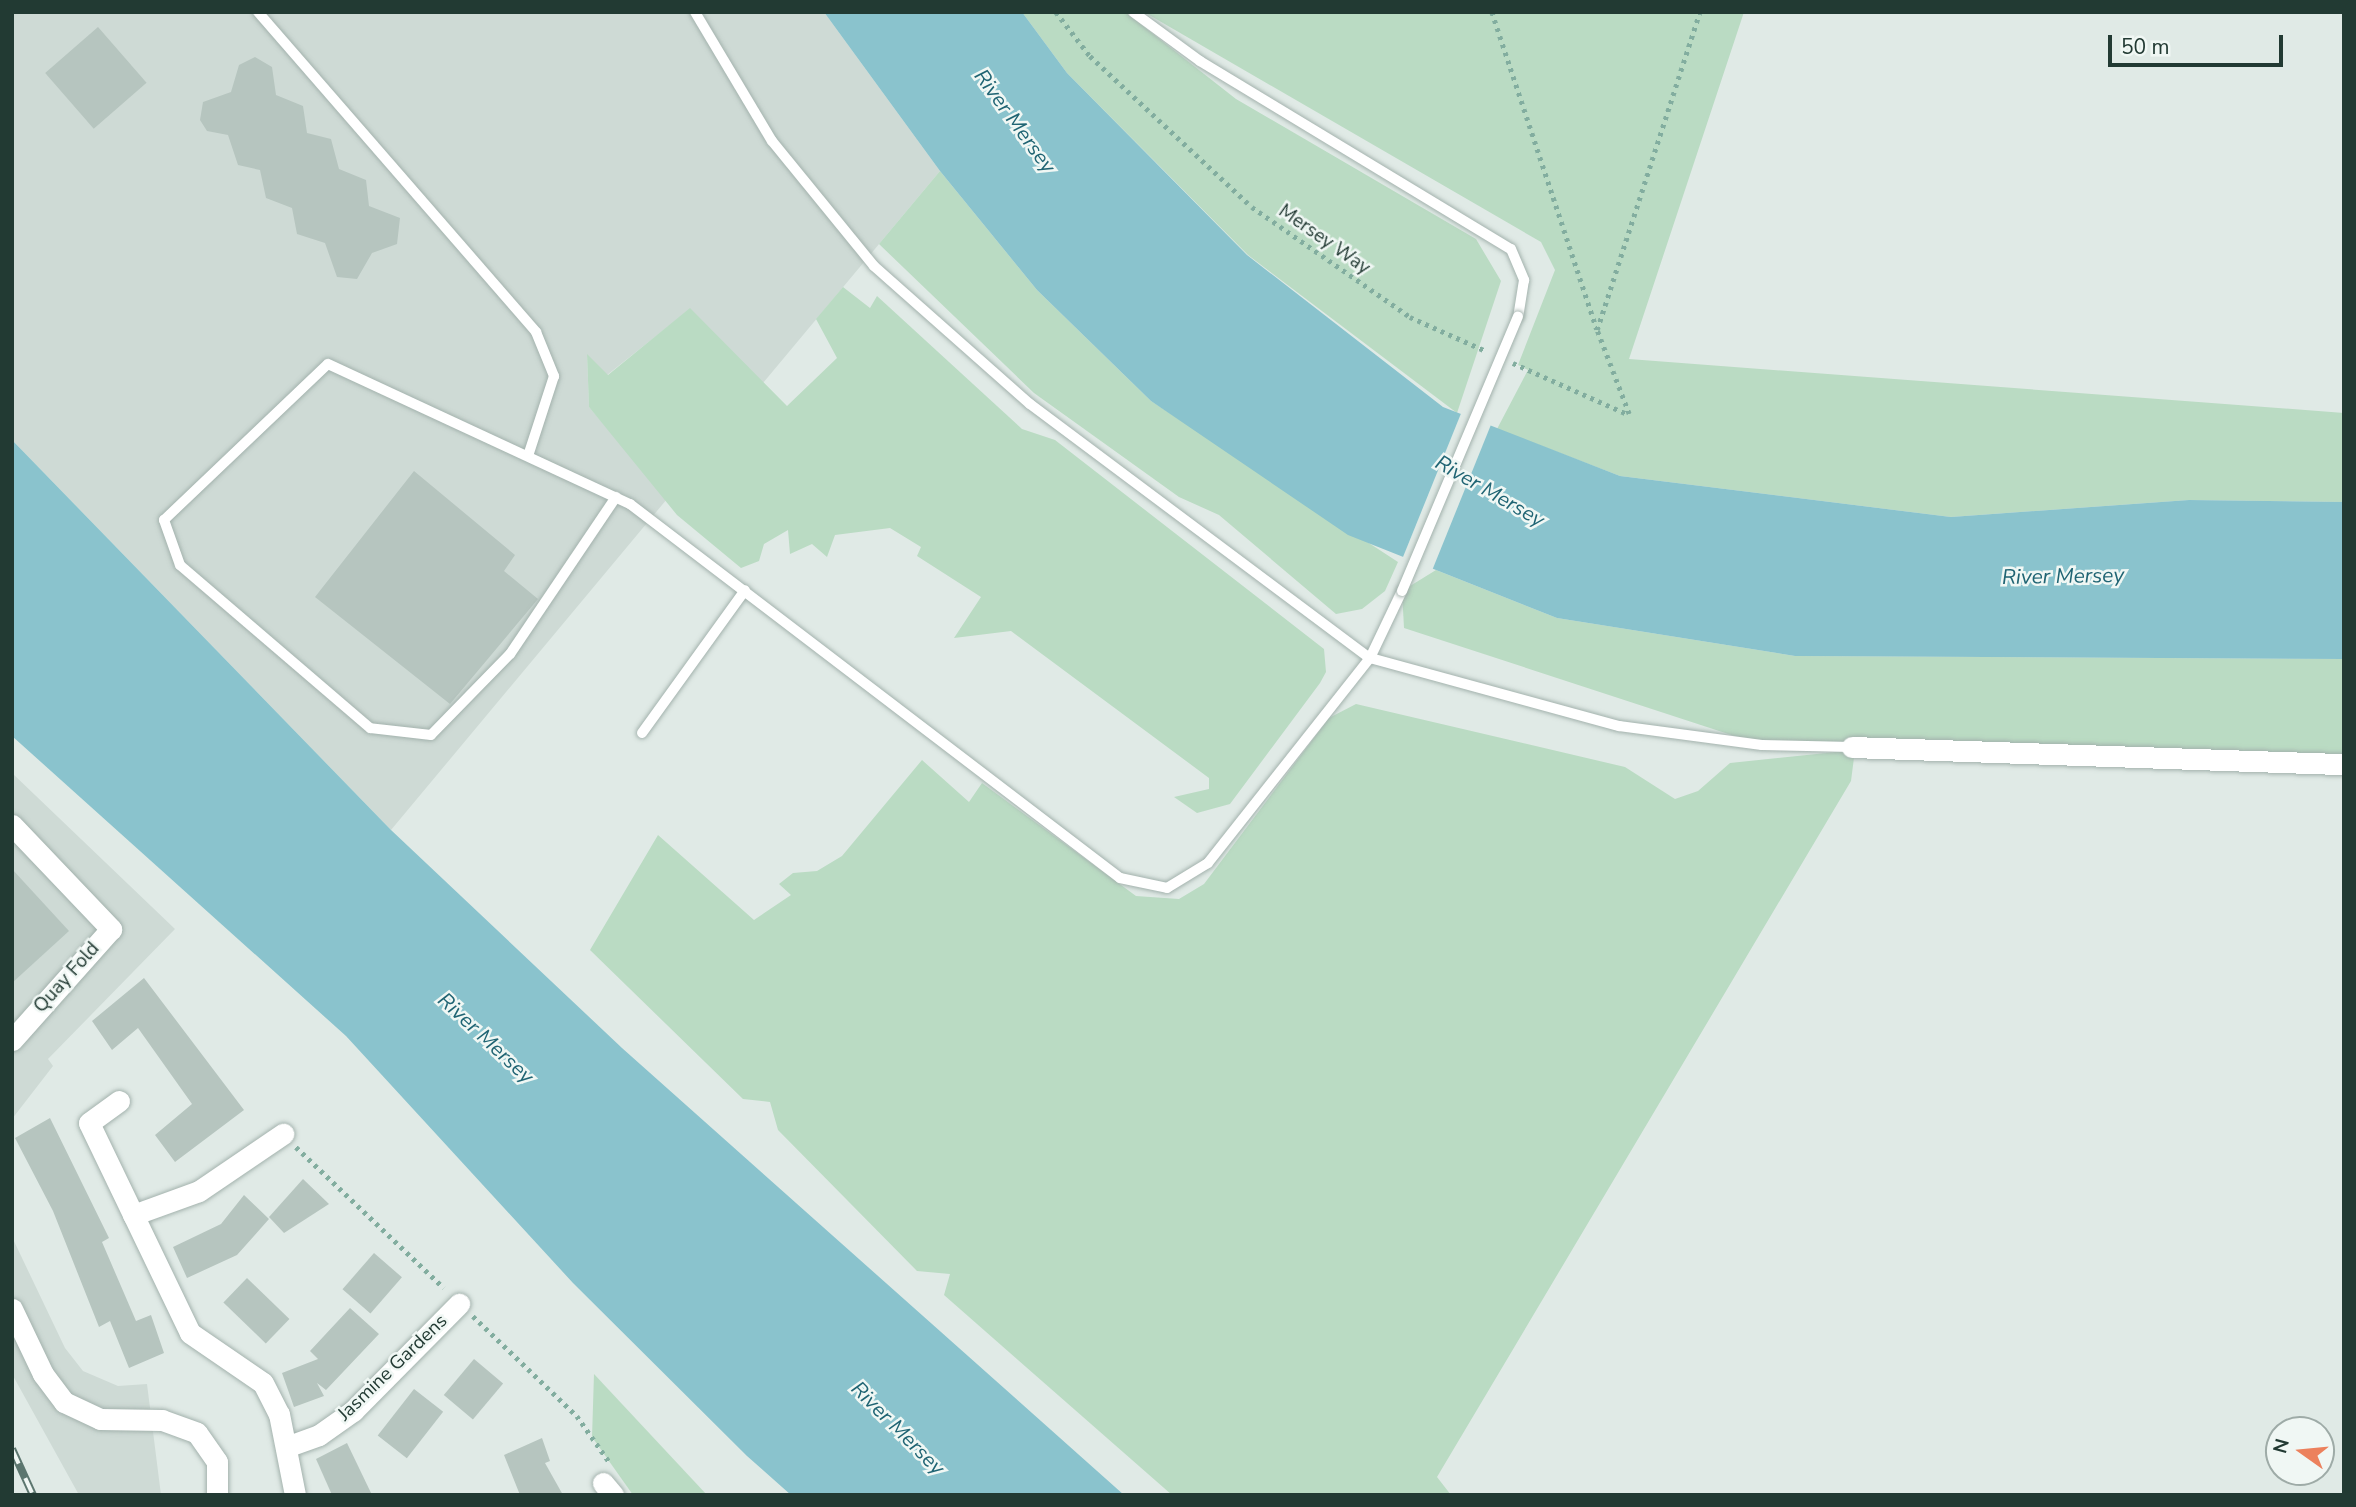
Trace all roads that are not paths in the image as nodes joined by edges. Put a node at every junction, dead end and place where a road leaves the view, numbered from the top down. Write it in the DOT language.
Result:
graph roads {
  1 [pos="258,12"];
  2 [pos="695,12"];
  3 [pos="1133,12"];
  4 [pos="528,456"];
  5 [pos="616,497"];
  6 [pos="745,590"];
  7 [pos="1370,658"];
  8 [pos="642,733"];
  9 [pos="1852,747"];
  10 [pos="2344,764"];
  11 [pos="12,825"];
  12 [pos="12,1040"];
  13 [pos="119,1101"];
  14 [pos="283,1135"];
  15 [pos="133,1214"];
  16 [pos="459,1304"];
  17 [pos="12,1308"];
  18 [pos="286,1447"];
  19 [pos="217,1495"];
  20 [pos="295,1495"];
  1 -- 4 [label="lane"];
  2 -- 7 [label="lane"];
  3 -- 7 [label="lane, bridge"];
  4 -- 5 [label="lane"];
  4 -- 5 [label="lane"];
  5 -- 6 [label="lane"];
  6 -- 7 [label="lane"];
  6 -- 8 [label="lane"];
  7 -- 9 [label="lane"];
  9 -- 10 [label="street"];
  11 -- 12 [label="street, Quay Fold"];
  13 -- 15 [label="street"];
  14 -- 15 [label="street"];
  15 -- 18 [label="street"];
  16 -- 18 [label="street, Jasmine Gardens"];
  17 -- 19 [label="street"];
  18 -- 20 [label="street"];
}
